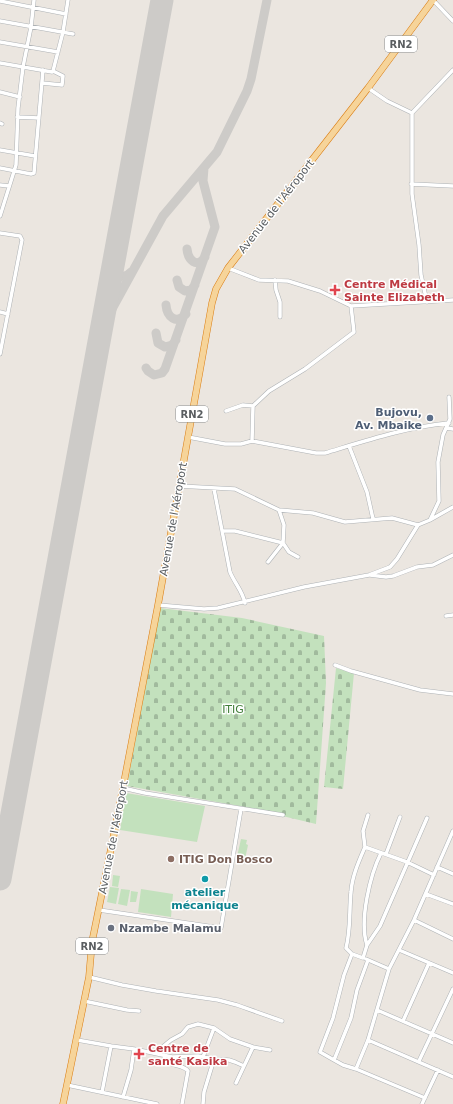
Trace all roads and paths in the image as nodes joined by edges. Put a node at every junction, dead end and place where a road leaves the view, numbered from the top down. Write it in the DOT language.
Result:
graph roads {
  1 [pos="34,0"];
  2 [pos="68,0"];
  3 [pos="433,0"];
  4 [pos="0,1"];
  5 [pos="33,7"];
  6 [pos="66,14"];
  7 [pos="0,21"];
  8 [pos="453,21"];
  9 [pos="31,27"];
  10 [pos="63,32"];
  11 [pos="73,34"];
  12 [pos="0,42"];
  13 [pos="27,46"];
  14 [pos="58,52"];
  15 [pos="0,63"];
  16 [pos="23,67"];
  17 [pos="43,70"];
  18 [pos="453,70"];
  19 [pos="53,71"];
  20 [pos="42,83"];
  21 [pos="368,88"];
  22 [pos="0,92"];
  23 [pos="20,97"];
  24 [pos="412,113"];
  25 [pos="17,117"];
  26 [pos="39,118"];
  27 [pos="0,150"];
  28 [pos="17,154"];
  29 [pos="35,156"];
  30 [pos="0,168"];
  31 [pos="15,170"];
  32 [pos="411,184"];
  33 [pos="0,185"];
  34 [pos="10,186"];
  35 [pos="453,186"];
  36 [pos="0,198"];
  37 [pos="5,198"];
  38 [pos="0,215"];
  39 [pos="0,233"];
  40 [pos="228,268"];
  41 [pos="275,280"];
  42 [pos="453,300"];
  43 [pos="427,302"];
  44 [pos="351,306"];
  45 [pos="0,312"];
  46 [pos="8,314"];
  47 [pos="280,317"];
  48 [pos="0,349"];
  49 [pos="0,354"];
  50 [pos="449,398"];
  51 [pos="253,406"];
  52 [pos="452,407"];
  53 [pos="226,411"];
  54 [pos="451,420"];
  55 [pos="447,428"];
  56 [pos="453,429"];
  57 [pos="188,438"];
  58 [pos="252,441"];
  59 [pos="349,446"];
  60 [pos="179,486"];
  61 [pos="214,489"];
  62 [pos="453,507"];
  63 [pos="279,510"];
  64 [pos="373,519"];
  65 [pos="430,520"];
  66 [pos="418,525"];
  67 [pos="222,531"];
  68 [pos="283,544"];
  69 [pos="453,556"];
  70 [pos="298,557"];
  71 [pos="268,562"];
  72 [pos="369,575"];
  73 [pos="245,603"];
  74 [pos="158,605"];
  75 [pos="453,615"];
  76 [pos="446,616"];
  77 [pos="335,665"];
  78 [pos="453,694"];
  79 [pos="123,788"];
  80 [pos="241,808"];
  81 [pos="283,815"];
  82 [pos="368,815"];
  83 [pos="400,817"];
  84 [pos="427,818"];
  85 [pos="453,830"];
  86 [pos="451,840"];
  87 [pos="365,847"];
  88 [pos="381,852"];
  89 [pos="386,854"];
  90 [pos="407,862"];
  91 [pos="437,867"];
  92 [pos="453,874"];
  93 [pos="434,875"];
  94 [pos="426,894"];
  95 [pos="453,904"];
  96 [pos="99,910"];
  97 [pos="414,920"];
  98 [pos="453,939"];
  99 [pos="367,945"];
  100 [pos="399,950"];
  101 [pos="352,954"];
  102 [pos="363,958"];
  103 [pos="368,960"];
  104 [pos="429,963"];
  105 [pos="389,969"];
  106 [pos="453,973"];
  107 [pos="89,977"];
  108 [pos="453,989"];
  109 [pos="84,1001"];
  110 [pos="377,1010"];
  111 [pos="139,1011"];
  112 [pos="282,1021"];
  113 [pos="403,1021"];
  114 [pos="214,1028"];
  115 [pos="432,1033"];
  116 [pos="77,1040"];
  117 [pos="368,1040"];
  118 [pos="453,1043"];
  119 [pos="111,1046"];
  120 [pos="253,1046"];
  121 [pos="134,1049"];
  122 [pos="270,1050"];
  123 [pos="155,1053"];
  124 [pos="164,1055"];
  125 [pos="203,1057"];
  126 [pos="214,1059"];
  127 [pos="334,1060"];
  128 [pos="419,1061"];
  129 [pos="244,1066"];
  130 [pos="356,1069"];
  131 [pos="438,1070"];
  132 [pos="453,1077"];
  133 [pos="236,1084"];
  134 [pos="66,1085"];
  135 [pos="102,1092"];
  136 [pos="123,1097"];
  137 [pos="130,1098"];
  138 [pos="425,1098"];
  139 [pos="63,1104"];
  140 [pos="128,1104"];
  141 [pos="158,1104"];
  142 [pos="182,1104"];
  143 [pos="203,1104"];
  144 [pos="422,1104"];
  1 -- 5 [label="street"];
  2 -- 6 [label="street"];
  3 -- 8 [label="street"];
  3 -- 21 [label="highway, Avenue de l'Aéroport / RN2"];
  4 -- 5 [label="street"];
  5 -- 6 [label="street"];
  5 -- 9 [label="street"];
  6 -- 10 [label="street"];
  7 -- 9 [label="street"];
  9 -- 10 [label="street"];
  9 -- 13 [label="street"];
  10 -- 11 [label="street"];
  10 -- 14 [label="street"];
  12 -- 13 [label="street"];
  13 -- 14 [label="street"];
  13 -- 16 [label="street"];
  14 -- 19 [label="street"];
  15 -- 16 [label="street"];
  16 -- 17 [label="street"];
  16 -- 23 [label="street"];
  17 -- 19 [label="street"];
  17 -- 20 [label="street"];
  18 -- 24 [label="street"];
  19 -- 20 [label="street"];
  20 -- 26 [label="street"];
  21 -- 24 [label="street"];
  21 -- 40 [label="highway, Avenue de l'Aéroport / RN2"];
  22 -- 23 [label="street"];
  23 -- 25 [label="street"];
  24 -- 32 [label="street"];
  25 -- 26 [label="street"];
  25 -- 28 [label="street"];
  26 -- 29 [label="street"];
  27 -- 28 [label="street"];
  28 -- 29 [label="street"];
  28 -- 31 [label="street"];
  29 -- 31 [label="street"];
  30 -- 31 [label="street"];
  31 -- 34 [label="street"];
  32 -- 35 [label="street"];
  32 -- 43 [label="street"];
  33 -- 34 [label="street"];
  34 -- 37 [label="street"];
  36 -- 37 [label="street"];
  37 -- 38 [label="street"];
  39 -- 46 [label="street"];
  40 -- 41 [label="street"];
  40 -- 57 [label="highway, Avenue de l'Aéroport / RN2"];
  41 -- 44 [label="street"];
  41 -- 47 [label="street"];
  42 -- 43 [label="street"];
  43 -- 44 [label="street"];
  44 -- 51 [label="street"];
  45 -- 46 [label="street"];
  46 -- 48 [label="street"];
  48 -- 49 [label="street"];
  50 -- 52 [label="street"];
  51 -- 53 [label="street"];
  51 -- 58 [label="street"];
  52 -- 54 [label="street"];
  54 -- 55 [label="street"];
  54 -- 59 [label="street"];
  55 -- 56 [label="street"];
  55 -- 65 [label="street"];
  57 -- 58 [label="street"];
  57 -- 60 [label="highway, Avenue de l'Aéroport / RN2"];
  58 -- 59 [label="street"];
  59 -- 64 [label="street"];
  60 -- 61 [label="street"];
  60 -- 74 [label="highway, Avenue de l'Aéroport / RN2"];
  61 -- 63 [label="street"];
  61 -- 67 [label="street"];
  62 -- 65 [label="street"];
  63 -- 64 [label="street"];
  63 -- 68 [label="street"];
  64 -- 66 [label="street"];
  65 -- 66 [label="street"];
  66 -- 72 [label="street"];
  67 -- 68 [label="street"];
  67 -- 73 [label="street"];
  68 -- 70 [label="street"];
  68 -- 71 [label="street"];
  69 -- 72 [label="street"];
  72 -- 73 [label="street"];
  73 -- 74 [label="street"];
  74 -- 79 [label="highway, Avenue de l'Aéroport / RN2"];
  75 -- 76 [label="street"];
  77 -- 78 [label="street"];
  79 -- 80 [label="street"];
  79 -- 96 [label="highway, Avenue de l'Aéroport / RN2"];
  80 -- 81 [label="street"];
  80 -- 96 [label="street"];
  82 -- 87 [label="street"];
  83 -- 89 [label="street"];
  84 -- 90 [label="street"];
  85 -- 86 [label="street"];
  86 -- 91 [label="street"];
  87 -- 88 [label="street"];
  87 -- 101 [label="street"];
  88 -- 89 [label="street"];
  88 -- 99 [label="street"];
  89 -- 90 [label="street"];
  90 -- 93 [label="street"];
  90 -- 99 [label="street"];
  91 -- 92 [label="street"];
  91 -- 93 [label="street"];
  93 -- 94 [label="street"];
  94 -- 95 [label="street"];
  94 -- 97 [label="street"];
  96 -- 107 [label="highway, Avenue de l'Aéroport / RN2"];
  97 -- 98 [label="street"];
  97 -- 100 [label="street"];
  99 -- 102 [label="street"];
  100 -- 104 [label="street"];
  100 -- 105 [label="street"];
  101 -- 102 [label="street"];
  101 -- 127 [label="street"];
  102 -- 103 [label="street"];
  103 -- 105 [label="street"];
  103 -- 127 [label="street"];
  104 -- 106 [label="street"];
  104 -- 113 [label="street"];
  105 -- 110 [label="street"];
  107 -- 109 [label="highway, Avenue de l'Aéroport / RN2"];
  107 -- 112 [label="street"];
  108 -- 115 [label="street"];
  109 -- 111 [label="street"];
  109 -- 116 [label="highway, Avenue de l'Aéroport / RN2"];
  110 -- 113 [label="street"];
  110 -- 117 [label="street"];
  113 -- 115 [label="street"];
  114 -- 120 [label="street"];
  114 -- 123 [label="street"];
  114 -- 125 [label="street"];
  115 -- 118 [label="street"];
  115 -- 128 [label="street"];
  116 -- 119 [label="street"];
  116 -- 134 [label="highway, Avenue de l'Aéroport / RN2"];
  117 -- 128 [label="street"];
  117 -- 130 [label="street"];
  119 -- 121 [label="street"];
  119 -- 135 [label="street"];
  120 -- 122 [label="street"];
  120 -- 129 [label="street"];
  121 -- 123 [label="street"];
  121 -- 136 [label="street"];
  123 -- 124 [label="street"];
  124 -- 125 [label="street"];
  124 -- 142 [label="street"];
  125 -- 126 [label="street"];
  126 -- 129 [label="street"];
  126 -- 143 [label="street"];
  127 -- 130 [label="street"];
  128 -- 131 [label="street"];
  129 -- 133 [label="street"];
  130 -- 138 [label="street"];
  131 -- 132 [label="street"];
  131 -- 138 [label="street"];
  134 -- 135 [label="street"];
  134 -- 139 [label="highway, Avenue de l'Aéroport / RN2"];
  135 -- 136 [label="street"];
  136 -- 137 [label="street"];
  137 -- 140 [label="street"];
  137 -- 141 [label="street"];
  138 -- 144 [label="street"];
}
